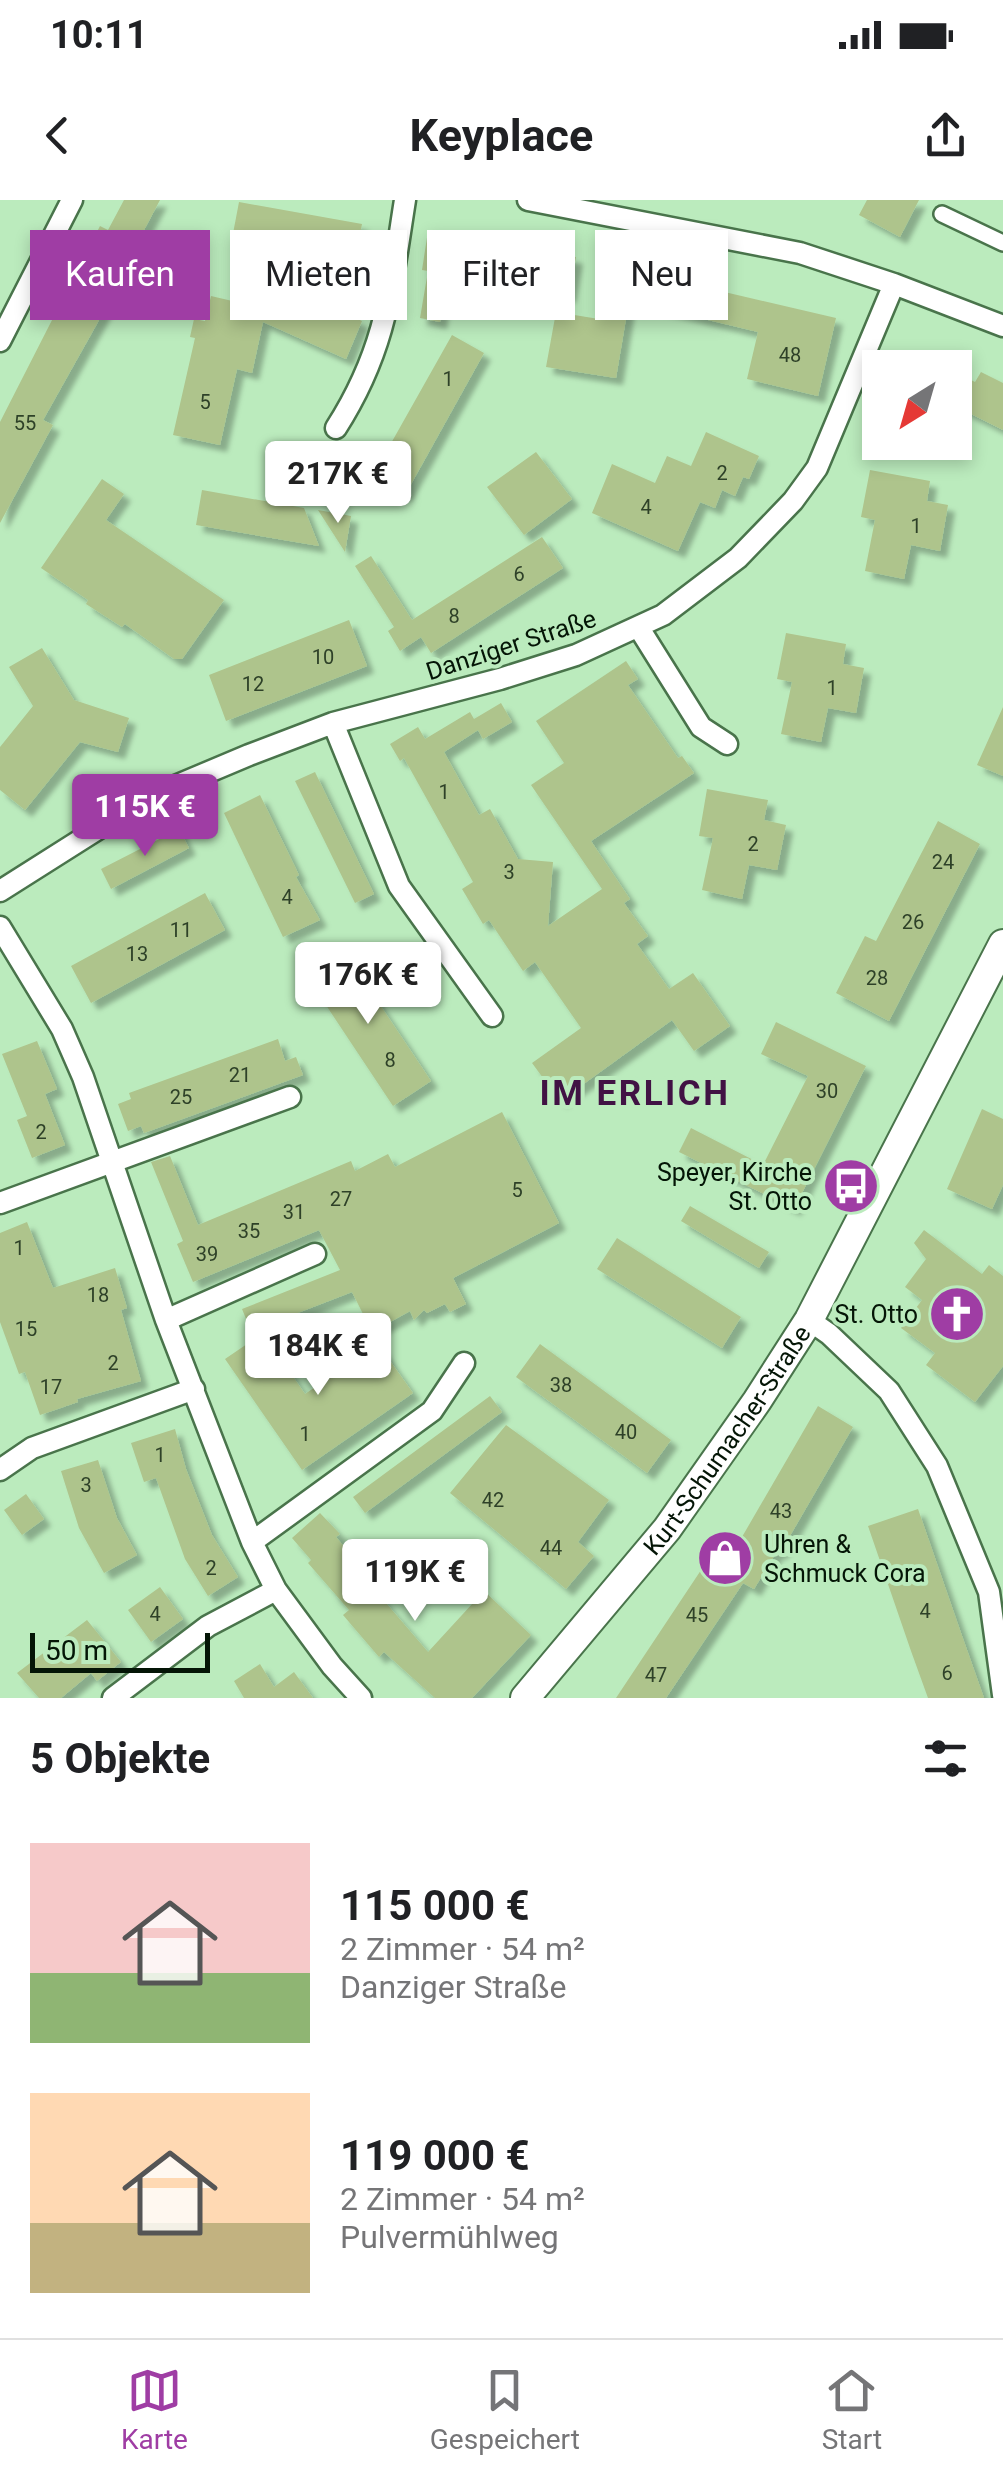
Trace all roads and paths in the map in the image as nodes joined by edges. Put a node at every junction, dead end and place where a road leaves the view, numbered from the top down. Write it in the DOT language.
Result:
graph roads {
  1 [pos="72,200"];
  2 [pos="405,200"];
  3 [pos="528,200"];
  4 [pos="942,214"];
  5 [pos="1003,244"];
  6 [pos="894,284"];
  7 [pos="1003,326"];
  8 [pos="0,341"];
  9 [pos="336,428"];
  10 [pos="638,628"];
  11 [pos="333,723"];
  12 [pos="727,744"];
  13 [pos="0,891"];
  14 [pos="0,926"];
  15 [pos="1003,944"];
  16 [pos="492,1016"];
  17 [pos="290,1097"];
  18 [pos="110,1164"];
  19 [pos="0,1203"];
  20 [pos="315,1254"];
  21 [pos="166,1320"];
  22 [pos="809,1320"];
  23 [pos="464,1363"];
  24 [pos="194,1390"];
  25 [pos="0,1470"];
  26 [pos="252,1542"];
  27 [pos="276,1590"];
  28 [pos="996,1591"];
  29 [pos="1003,1695"];
  30 [pos="112,1698"];
  31 [pos="361,1698"];
  32 [pos="525,1698"];
  1 -- 8 [label="street"];
  2 -- 9 [label="street"];
  3 -- 6 [label="street"];
  4 -- 5 [label="street"];
  6 -- 7 [label="street"];
  6 -- 10 [label="street, Danziger Straße"];
  10 -- 11 [label="street, Danziger Straße"];
  10 -- 12 [label="street"];
  11 -- 13 [label="street, Danziger Straße"];
  11 -- 16 [label="street"];
  14 -- 18 [label="street"];
  15 -- 22 [label="main road, Kurt-Schumacher-Straße"];
  17 -- 18 [label="street"];
  18 -- 19 [label="street"];
  18 -- 21 [label="street"];
  20 -- 21 [label="street"];
  21 -- 24 [label="street"];
  22 -- 28 [label="street"];
  22 -- 32 [label="main road, Kurt-Schumacher-Straße"];
  23 -- 26 [label="street"];
  24 -- 25 [label="street"];
  24 -- 26 [label="street"];
  26 -- 27 [label="street"];
  27 -- 30 [label="street"];
  27 -- 31 [label="street"];
  28 -- 29 [label="street"];
}
